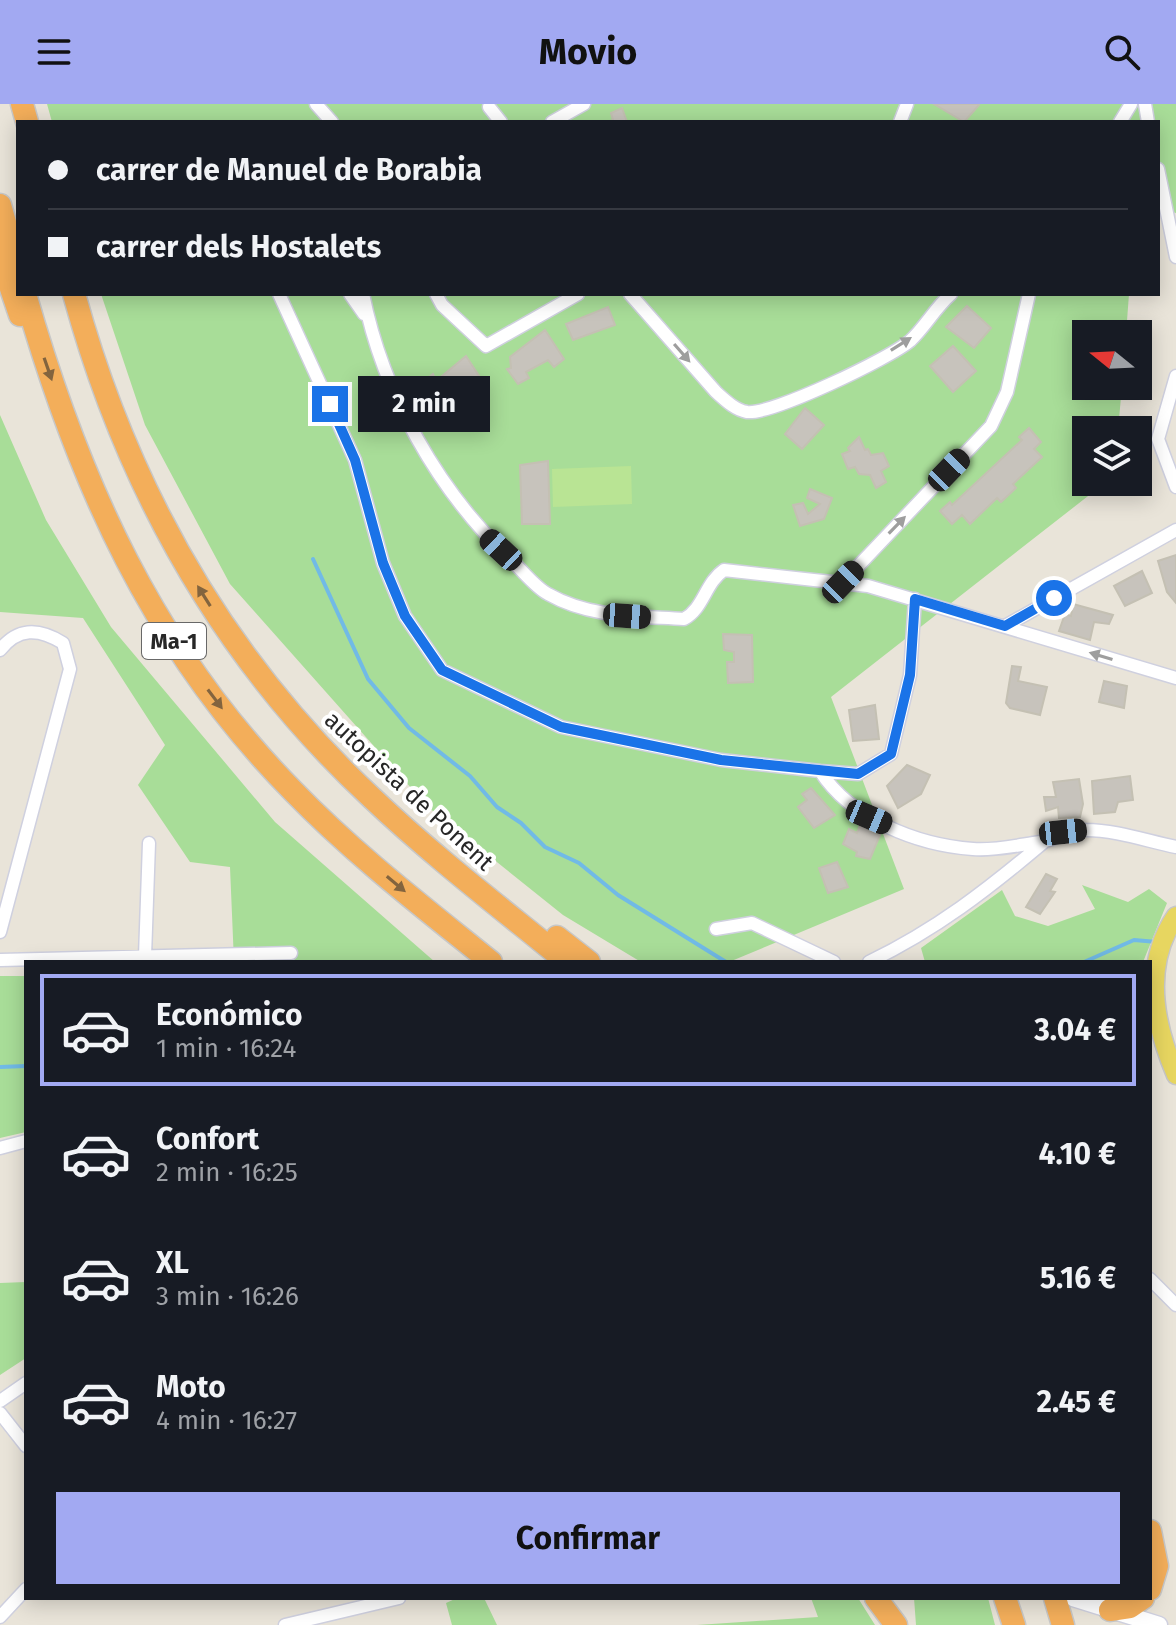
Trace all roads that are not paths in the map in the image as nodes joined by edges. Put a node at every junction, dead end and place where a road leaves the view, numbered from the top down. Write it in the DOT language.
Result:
graph roads {
  1 [pos="316,104"];
  2 [pos="584,104"];
  3 [pos="330,120"];
  4 [pos="556,120"];
  5 [pos="1160,179"];
  6 [pos="0,205"];
  7 [pos="0,256"];
  8 [pos="1176,257"];
  9 [pos="16,261"];
  10 [pos="26,296"];
  11 [pos="75,296"];
  12 [pos="280,296"];
  13 [pos="351,296"];
  14 [pos="363,296"];
  15 [pos="437,296"];
  16 [pos="574,296"];
  17 [pos="632,296"];
  18 [pos="949,296"];
  19 [pos="1029,296"];
  20 [pos="368,321"];
  21 [pos="37,334"];
  22 [pos="1176,376"];
  23 [pos="1176,487"];
  24 [pos="1176,530"];
  25 [pos="843,582"];
  26 [pos="915,599"];
  27 [pos="1005,626"];
  28 [pos="0,650"];
  29 [pos="1176,678"];
  30 [pos="320,746"];
  31 [pos="820,771"];
  32 [pos="1044,842"];
  33 [pos="149,843"];
  34 [pos="1176,847"];
  35 [pos="432,915"];
  36 [pos="1175,917"];
  37 [pos="716,929"];
  38 [pos="0,932"];
  39 [pos="291,953"];
  40 [pos="145,956"];
  41 [pos="0,960"];
  42 [pos="466,960"];
  43 [pos="488,960"];
  44 [pos="565,960"];
  45 [pos="587,960"];
  46 [pos="830,960"];
  47 [pos="873,960"];
  48 [pos="1176,1075"];
  49 [pos="24,1142"];
  50 [pos="0,1148"];
  51 [pos="1152,1281"];
  52 [pos="1176,1305"];
  53 [pos="24,1384"];
  54 [pos="0,1401"];
  55 [pos="0,1413"];
  56 [pos="24,1443"];
  57 [pos="1152,1533"];
  58 [pos="1152,1540"];
  59 [pos="1176,1571"];
  60 [pos="1152,1582"];
  61 [pos="24,1591"];
  62 [pos="391,1600"];
  63 [pos="877,1600"];
  64 [pos="1006,1600"];
  65 [pos="1056,1600"];
  66 [pos="1079,1600"];
  67 [pos="1140,1600"];
  68 [pos="1105,1608"];
  69 [pos="0,1617"];
  70 [pos="285,1625"];
  71 [pos="896,1625"];
  72 [pos="1014,1625"];
  73 [pos="1063,1625"];
  74 [pos="1159,1625"];
  1 -- 3 [label="street"];
  2 -- 4 [label="street"];
  5 -- 8 [label="street"];
  6 -- 9 [label="highway"];
  7 -- 21 [label="highway"];
  10 -- 21 [label="highway, Ma-1"];
  30 -- 11 [label="highway, autopista de Ponent / Ma-1, one-way"];
  12 -- 31 [label="street"];
  13 -- 20 [label="street"];
  14 -- 20 [label="street"];
  15 -- 16 [label="street"];
  17 -- 18 [label="street, one-way"];
  25 -- 19 [label="street, one-way"];
  20 -- 25 [label="street"];
  21 -- 35 [label="highway, Ma-1, one-way"];
  22 -- 23 [label="street"];
  24 -- 27 [label="street"];
  25 -- 26 [label="street"];
  26 -- 27 [label="street"];
  26 -- 31 [label="street"];
  29 -- 27 [label="street, one-way"];
  28 -- 38 [label="street"];
  30 -- 44 [label="highway, autopista de Ponent / Ma-1"];
  30 -- 45 [label="highway"];
  31 -- 32 [label="street"];
  32 -- 34 [label="street"];
  32 -- 47 [label="street"];
  33 -- 40 [label="street"];
  35 -- 42 [label="highway"];
  35 -- 43 [label="highway, Ma-1"];
  36 -- 48 [label="main road"];
  37 -- 46 [label="street"];
  39 -- 40 [label="street"];
  40 -- 41 [label="street"];
  49 -- 50 [label="street"];
  51 -- 52 [label="street"];
  53 -- 54 [label="street"];
  55 -- 56 [label="street"];
  57 -- 59 [label="highway"];
  58 -- 60 [label="highway"];
  61 -- 69 [label="street"];
  62 -- 70 [label="street"];
  63 -- 71 [label="highway"];
  64 -- 72 [label="highway"];
  65 -- 73 [label="highway"];
  66 -- 68 [label="street"];
  67 -- 68 [label="highway"];
  68 -- 74 [label="street"];
}
